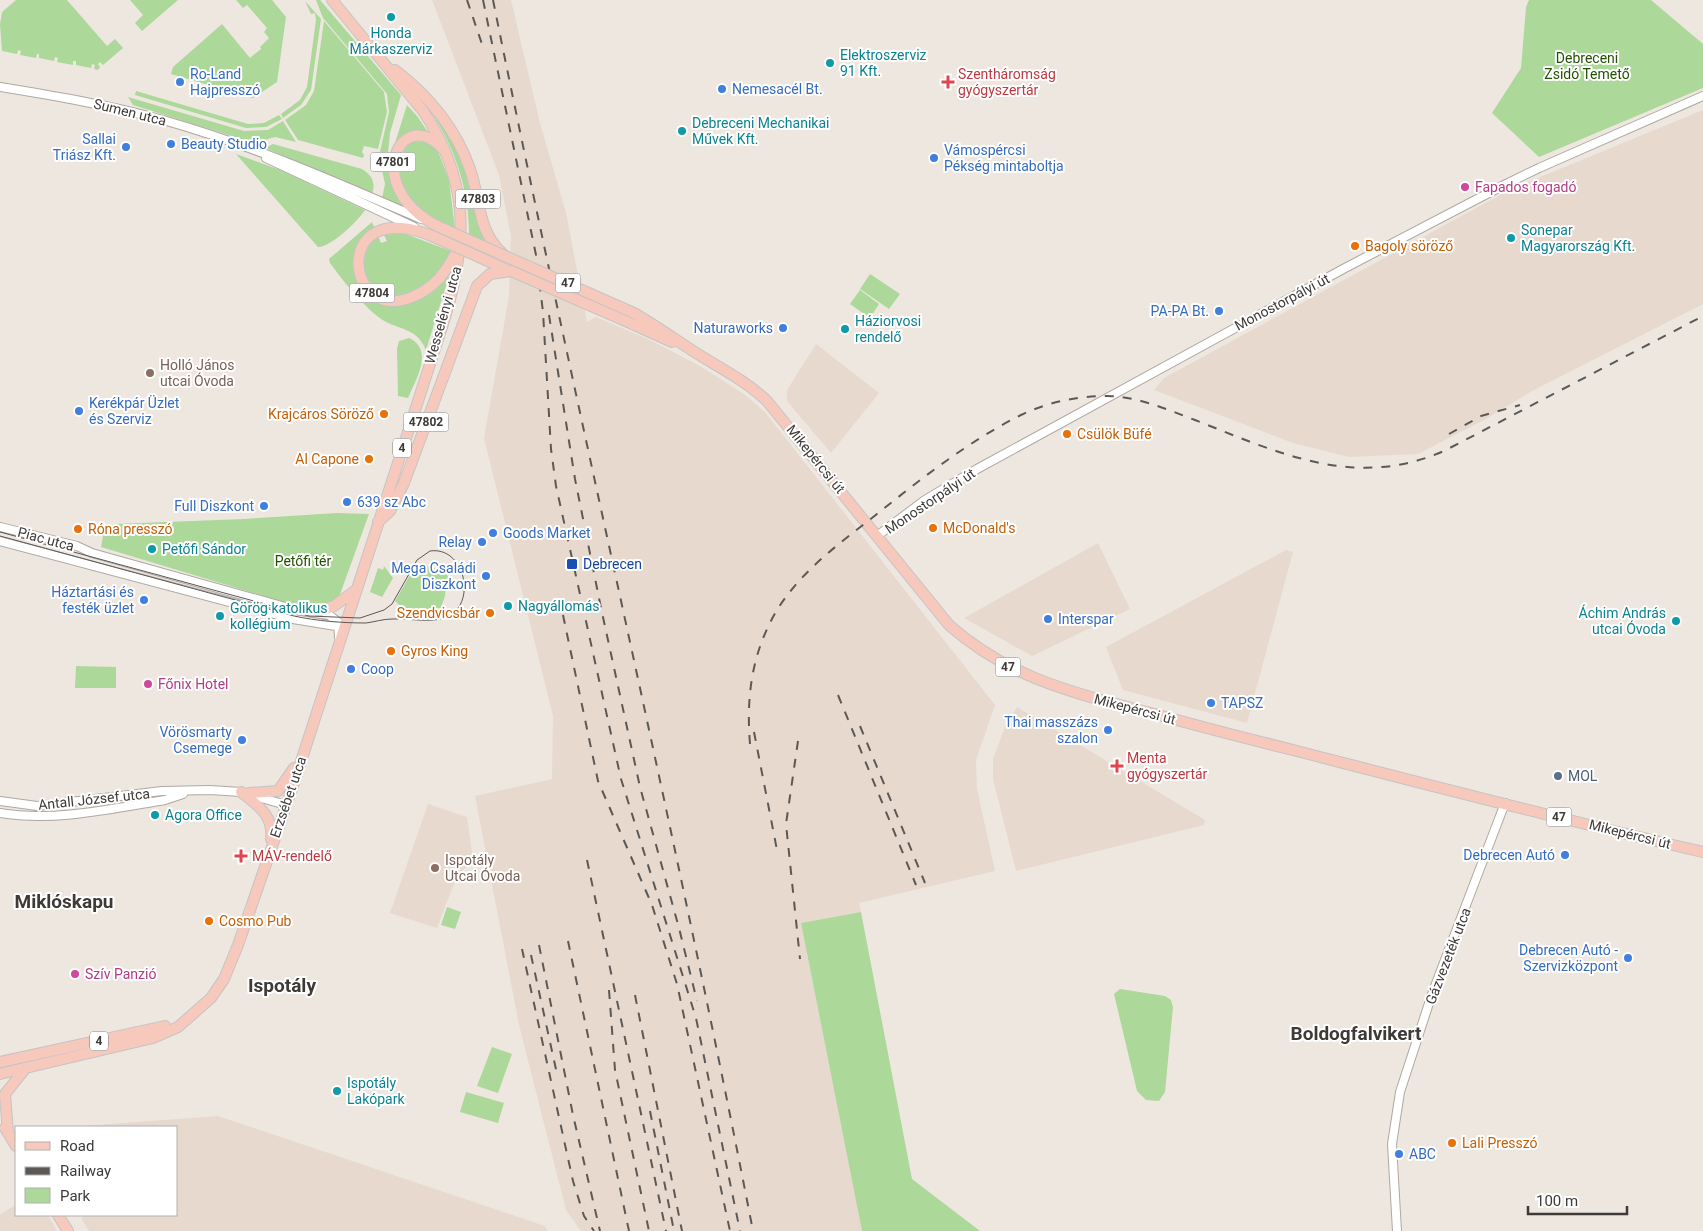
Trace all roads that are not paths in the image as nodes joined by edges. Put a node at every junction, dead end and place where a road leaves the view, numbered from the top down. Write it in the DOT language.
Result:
graph roads {
  1 [pos="332,0"];
  2 [pos="381,59"];
  3 [pos="0,87"];
  4 [pos="1703,96"];
  5 [pos="447,155"];
  6 [pos="428,228"];
  7 [pos="461,236"];
  8 [pos="502,254"];
  9 [pos="511,271"];
  10 [pos="632,318"];
  11 [pos="377,523"];
  12 [pos="0,527"];
  13 [pos="877,536"];
  14 [pos="0,541"];
  15 [pos="356,590"];
  16 [pos="318,612"];
  17 [pos="341,627"];
  18 [pos="303,752"];
  19 [pos="188,792"];
  20 [pos="245,792"];
  21 [pos="0,801"];
  22 [pos="1505,803"];
  23 [pos="286,805"];
  24 [pos="0,813"];
  25 [pos="270,847"];
  26 [pos="1703,852"];
  27 [pos="196,1014"];
  28 [pos="0,1062"];
  29 [pos="25,1068"];
  30 [pos="0,1074"];
  31 [pos="0,1113"];
  32 [pos="0,1121"];
  33 [pos="4,1130"];
  34 [pos="15,1145"];
  35 [pos="59,1216"];
  36 [pos="68,1231"];
  37 [pos="1397,1231"];
  1 -- 2 [label="main road, Wesselényi utca / 4"];
  2 -- 5 [label="main road, Wesselényi utca / 4"];
  2 -- 8 [label="main road, 47803"];
  3 -- 6 [label="street, Sumen utca"];
  4 -- 13 [label="street, Monostorpályi út"];
  5 -- 6 [label="main road, 47801"];
  5 -- 7 [label="main road, Wesselényi utca / 4"];
  6 -- 7 [label="main road, 47804"];
  6 -- 8 [label="main road, 47, bridge"];
  6 -- 9 [label="main road, 47, bridge"];
  7 -- 11 [label="main road, Wesselényi utca / 4"];
  8 -- 10 [label="main road, 47, bridge"];
  9 -- 10 [label="main road, 47, bridge"];
  9 -- 11 [label="main road, 47802"];
  10 -- 13 [label="main road, Mikepércsi út / 47"];
  11 -- 15 [label="main road, Wesselényi utca / 4"];
  12 -- 16 [label="street, Piac utca"];
  13 -- 22 [label="main road, Mikepércsi út / 47"];
  14 -- 17 [label="street, Piac utca"];
  15 -- 16 [label="main road"];
  15 -- 17 [label="main road, Wesselényi utca / 4"];
  16 -- 17 [label="street"];
  17 -- 18 [label="main road, Erzsébet utca / 4"];
  18 -- 20 [label="main road"];
  18 -- 23 [label="main road, Erzsébet utca / 4"];
  19 -- 20 [label="street, Antall József utca"];
  19 -- 21 [label="street, Antall József utca"];
  19 -- 24 [label="street, Antall József utca"];
  20 -- 23 [label="street, Antall József utca"];
  20 -- 25 [label="main road"];
  22 -- 26 [label="main road, Mikepércsi út / 47"];
  22 -- 37 [label="street, Gázvezeték utca"];
  23 -- 25 [label="main road, Erzsébet utca / 4"];
  25 -- 27 [label="main road, Erzsébet utca / 4"];
  27 -- 28 [label="main road, Erzsébet utca / 4"];
  27 -- 29 [label="main road, Erzsébet utca / 4"];
  29 -- 30 [label="main road, Erzsébet utca"];
  29 -- 33 [label="main road"];
  31 -- 33 [label="main road"];
  32 -- 33 [label="main road"];
  33 -- 34 [label="main road"];
  35 -- 36 [label="main road"];
}
